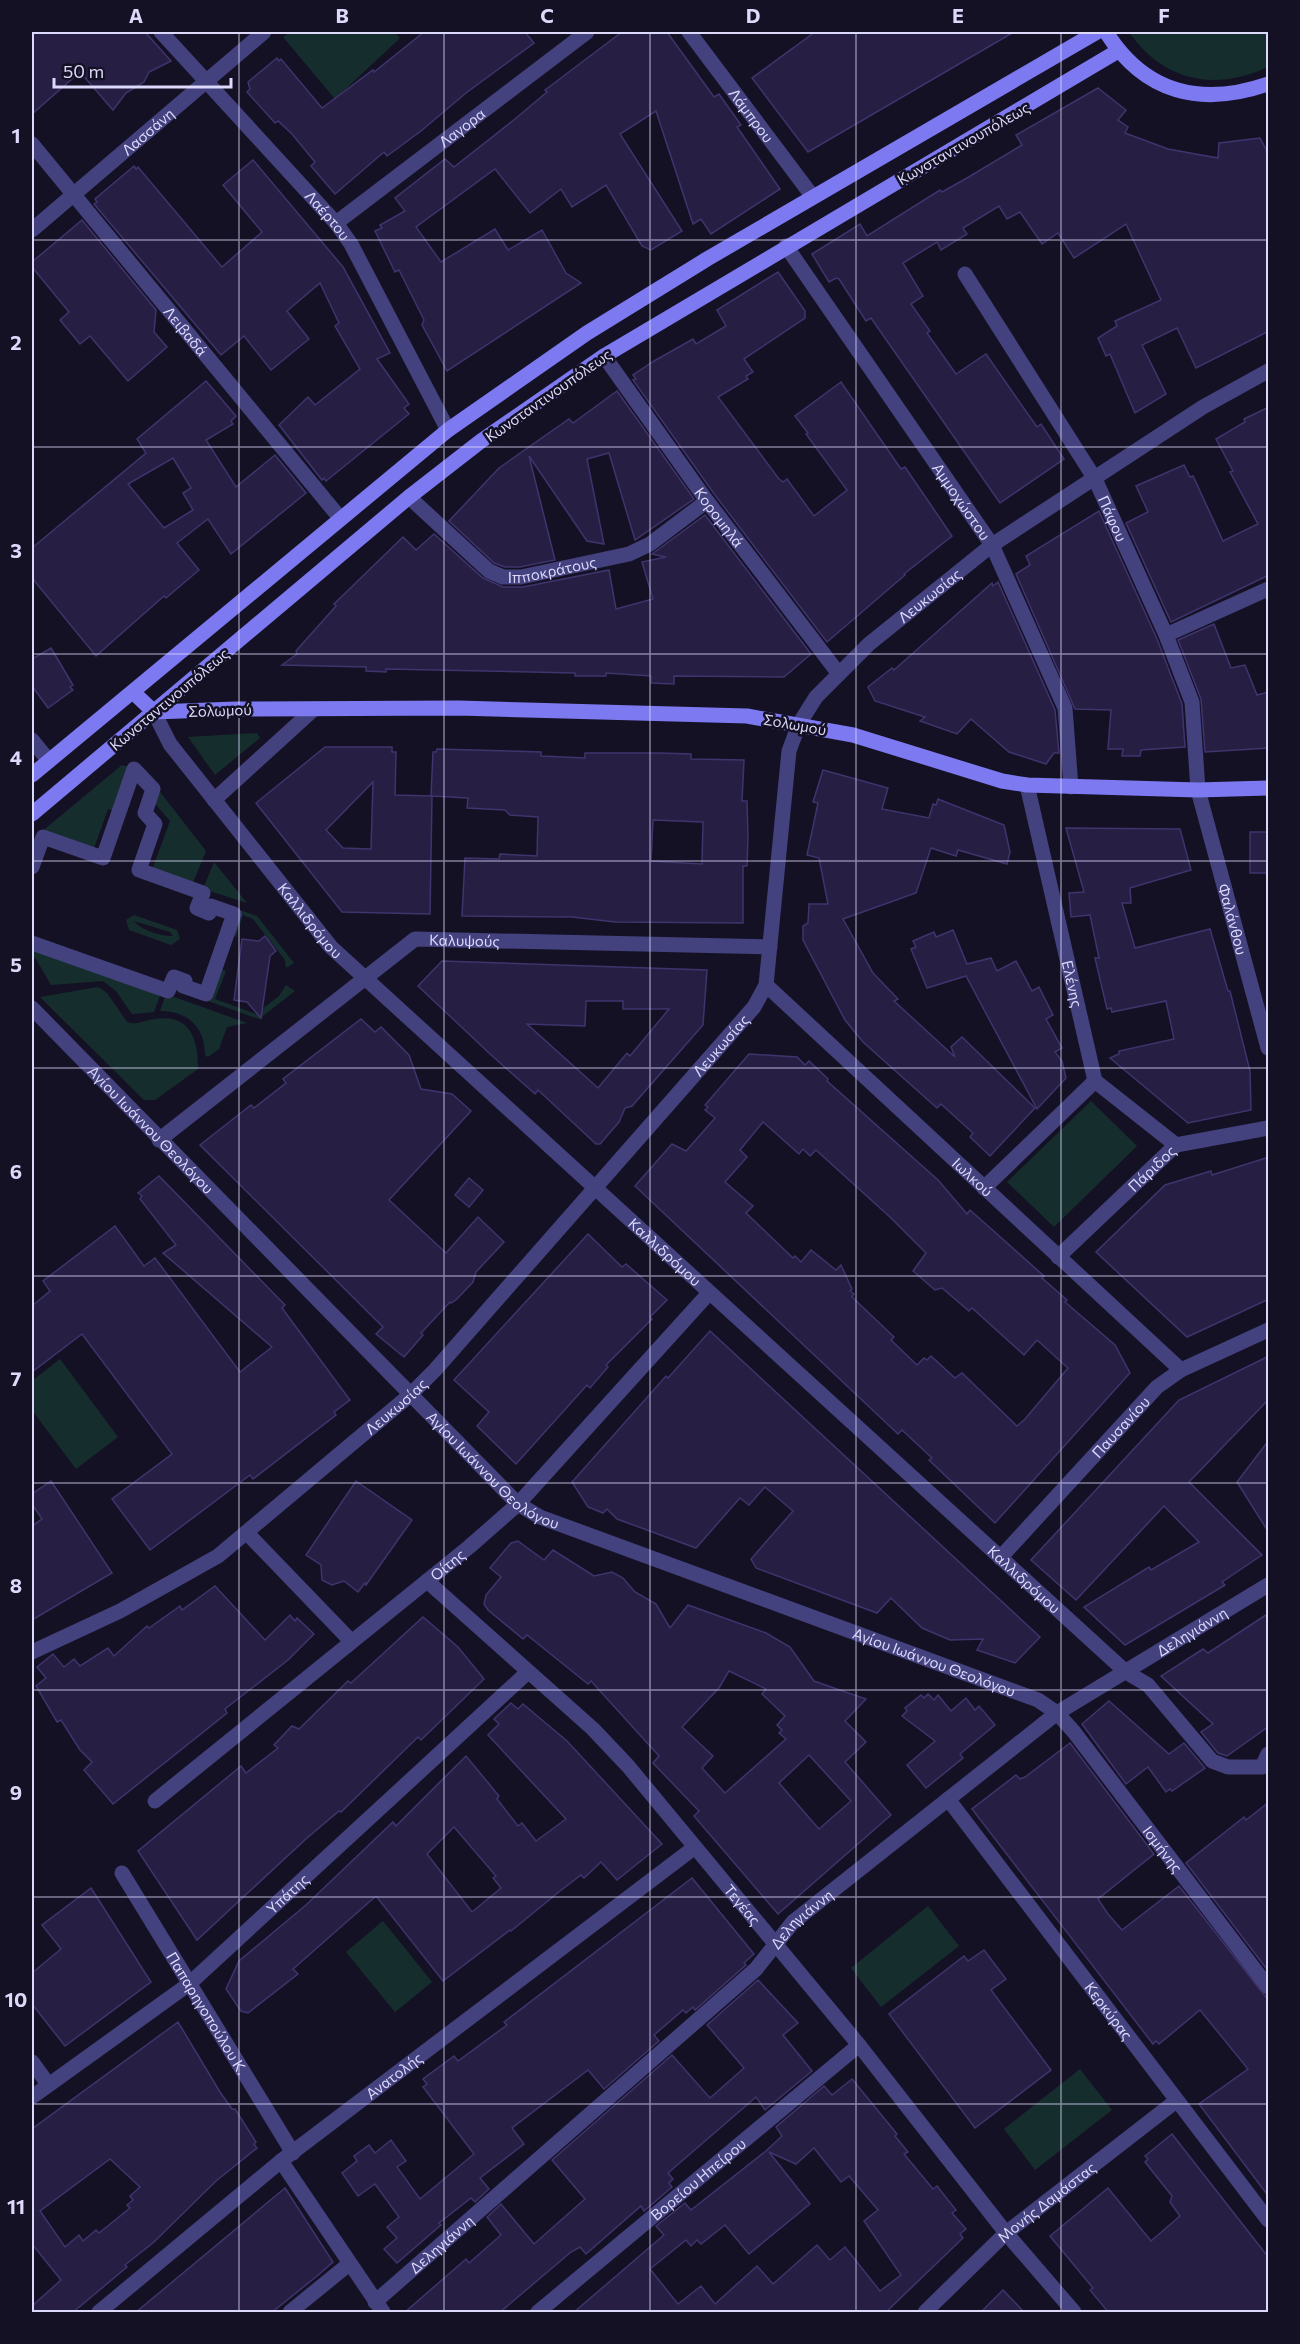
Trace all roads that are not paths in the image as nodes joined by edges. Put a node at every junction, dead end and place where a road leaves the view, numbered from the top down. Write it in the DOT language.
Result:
graph roads {
  1 [pos="161,32"];
  2 [pos="264,32"];
  3 [pos="587,32"];
  4 [pos="689,32"];
  5 [pos="1097,32"];
  6 [pos="1106,32"];
  7 [pos="1118,51"];
  8 [pos="207,82"];
  9 [pos="1269,84"];
  10 [pos="32,144"];
  11 [pos="74,195"];
  12 [pos="813,197"];
  13 [pos="336,224"];
  14 [pos="32,230"];
  15 [pos="786,246"];
  16 [pos="965,274"];
  17 [pos="604,356"];
  18 [pos="1269,371"];
  19 [pos="448,430"];
  20 [pos="1095,479"];
  21 [pos="410,498"];
  22 [pos="707,501"];
  23 [pos="340,518"];
  24 [pos="992,545"];
  25 [pos="1269,589"];
  26 [pos="1166,635"];
  27 [pos="838,674"];
  28 [pos="134,693"];
  29 [pos="314,709"];
  30 [pos="154,712"];
  31 [pos="799,724"];
  32 [pos="32,740"];
  33 [pos="49,761"];
  34 [pos="32,775"];
  35 [pos="1027,785"];
  36 [pos="1071,787"];
  37 [pos="1269,788"];
  38 [pos="1198,790"];
  39 [pos="214,800"];
  40 [pos="32,814"];
  41 [pos="32,867"];
  42 [pos="32,943"];
  43 [pos="770,947"];
  44 [pos="366,979"];
  45 [pos="766,985"];
  46 [pos="32,1008"];
  47 [pos="1269,1048"];
  48 [pos="1095,1081"];
  49 [pos="1269,1128"];
  50 [pos="159,1140"];
  51 [pos="1176,1145"];
  52 [pos="597,1187"];
  53 [pos="984,1188"];
  54 [pos="1058,1257"];
  55 [pos="709,1293"];
  56 [pos="1269,1330"];
  57 [pos="1181,1370"];
  58 [pos="410,1395"];
  59 [pos="518,1504"];
  60 [pos="247,1533"];
  61 [pos="1000,1558"];
  62 [pos="428,1581"];
  63 [pos="1269,1585"];
  64 [pos="351,1641"];
  65 [pos="32,1652"];
  66 [pos="528,1672"];
  67 [pos="1126,1672"];
  68 [pos="1057,1713"];
  69 [pos="1267,1765"];
  70 [pos="948,1799"];
  71 [pos="155,1801"];
  72 [pos="695,1847"];
  73 [pos="122,1873"];
  74 [pos="776,1944"];
  75 [pos="189,1984"];
  76 [pos="1269,1987"];
  77 [pos="859,2045"];
  78 [pos="32,2062"];
  79 [pos="48,2084"];
  80 [pos="32,2097"];
  81 [pos="1176,2100"];
  82 [pos="287,2157"];
  83 [pos="1269,2220"];
  84 [pos="1006,2233"];
  85 [pos="349,2264"];
  86 [pos="379,2307"];
  87 [pos="99,2313"];
  88 [pos="290,2313"];
  89 [pos="538,2313"];
  90 [pos="925,2313"];
  91 [pos="1074,2313"];
  1 -- 8 [label="street, Λαέρτου"];
  2 -- 8 [label="street, Λασσάνη"];
  3 -- 13 [label="street, Λαγορα"];
  4 -- 12 [label="street, Λάμπρου"];
  5 -- 12 [label="main road, Κωνσταντινουπόλεως"];
  6 -- 7 [label="main road"];
  7 -- 9 [label="main road"];
  7 -- 15 [label="main road, Κωνσταντινουπόλεως"];
  8 -- 11 [label="street, Λασσάνη"];
  8 -- 13 [label="street, Λαέρτου"];
  10 -- 11 [label="street, Λειβαδά"];
  11 -- 14 [label="street, Λασσάνη"];
  11 -- 23 [label="street, Λειβαδά"];
  12 -- 19 [label="main road, Κωνσταντινουπόλεως"];
  13 -- 19 [label="street, Λαέρτου"];
  15 -- 17 [label="main road, Κωνσταντινουπόλεως"];
  15 -- 24 [label="street, Αμμοχώστου"];
  16 -- 20 [label="street, Πάφου"];
  17 -- 21 [label="main road, Κωνσταντινουπόλεως"];
  17 -- 22 [label="street, Κορομηλά"];
  18 -- 20 [label="street, Λευκωσίας"];
  19 -- 23 [label="main road, Κωνσταντινουπόλεως"];
  20 -- 24 [label="street, Λευκωσίας"];
  20 -- 26 [label="street, Πάφου"];
  21 -- 22 [label="street, Ιπποκράτους"];
  21 -- 30 [label="main road, Κωνσταντινουπόλεως"];
  22 -- 27 [label="street, Κορομηλά"];
  23 -- 28 [label="main road, Κωνσταντινουπόλεως"];
  24 -- 27 [label="street, Λευκωσίας"];
  24 -- 36 [label="street, Αμμοχώστου"];
  25 -- 26 [label="street"];
  26 -- 38 [label="street, Πάφου"];
  27 -- 31 [label="street, Λευκωσίας"];
  28 -- 30 [label="main road"];
  28 -- 33 [label="main road, Κωνσταντινουπόλεως"];
  29 -- 30 [label="main road, Σολωμού"];
  29 -- 31 [label="main road, Σολωμού"];
  29 -- 39 [label="street"];
  30 -- 39 [label="street, Καλλιδρόμου"];
  30 -- 40 [label="main road, Κωνσταντινουπόλεως"];
  31 -- 35 [label="main road, Σολωμού"];
  31 -- 43 [label="street, Λευκωσίας"];
  32 -- 33 [label="street"];
  33 -- 34 [label="main road, Κωνσταντινουπόλεως"];
  35 -- 36 [label="main road, Σολωμού"];
  35 -- 48 [label="street, Ελένης"];
  36 -- 38 [label="main road, Σολωμού"];
  37 -- 38 [label="main road, Σολωμού"];
  38 -- 47 [label="street, Φαλάνθου"];
  39 -- 44 [label="street, Καλλιδρόμου"];
  41 -- 42 [label="street"];
  43 -- 44 [label="street, Καλυψούς"];
  43 -- 45 [label="street, Λευκωσίας"];
  44 -- 50 [label="street, Καλυψούς"];
  44 -- 52 [label="street, Καλλιδρόμου"];
  45 -- 52 [label="street, Λευκωσίας"];
  45 -- 53 [label="street, Ιωλκού"];
  46 -- 50 [label="street, Αγίου Ιωάννου Θεολόγου"];
  48 -- 51 [label="street"];
  48 -- 53 [label="street"];
  49 -- 51 [label="street, Πάριδος"];
  50 -- 58 [label="street, Αγίου Ιωάννου Θεολόγου"];
  51 -- 54 [label="street, Πάριδος"];
  52 -- 55 [label="street, Καλλιδρόμου"];
  52 -- 58 [label="street, Λευκωσίας"];
  53 -- 54 [label="street, Ιωλκού"];
  54 -- 57 [label="street, Ιωλκού"];
  55 -- 59 [label="street, Οίτης"];
  55 -- 61 [label="street, Καλλιδρόμου"];
  56 -- 57 [label="street, Παυσανίου"];
  57 -- 61 [label="street, Παυσανίου"];
  58 -- 59 [label="street, Αγίου Ιωάννου Θεολόγου"];
  58 -- 60 [label="street, Λευκωσίας"];
  59 -- 62 [label="street, Οίτης"];
  59 -- 68 [label="street, Αγίου Ιωάννου Θεολόγου"];
  60 -- 64 [label="street"];
  60 -- 65 [label="street, Λευκωσίας"];
  61 -- 67 [label="street, Καλλιδρόμου"];
  62 -- 64 [label="street, Οίτης"];
  62 -- 66 [label="street, Τεγέας"];
  63 -- 67 [label="street, Δεληγιάννη"];
  64 -- 71 [label="street, Οίτης"];
  66 -- 72 [label="street, Τεγέας"];
  66 -- 75 [label="street, Υπάτης"];
  67 -- 68 [label="street, Δεληγιάννη"];
  67 -- 69 [label="street, Καλλιδρόμου"];
  68 -- 70 [label="street, Δεληγιάννη"];
  68 -- 76 [label="street, Ισμήνης"];
  70 -- 74 [label="street, Δεληγιάννη"];
  70 -- 81 [label="street, Κερκύρας"];
  72 -- 74 [label="street, Τεγέας"];
  72 -- 82 [label="street, Ανατολής"];
  73 -- 75 [label="street, Παπαρηγοπούλου Κ."];
  74 -- 77 [label="street, Τεγέας"];
  74 -- 86 [label="street, Δεληγιάννη"];
  75 -- 79 [label="street, Υπάτης"];
  75 -- 82 [label="street, Παπαρηγοπούλου Κ."];
  77 -- 84 [label="street, Τεγέας"];
  77 -- 89 [label="street, Βορείου Ηπείρου"];
  78 -- 79 [label="street"];
  79 -- 80 [label="street, Υπάτης"];
  81 -- 83 [label="street, Κερκύρας"];
  81 -- 84 [label="street, Μονής Δαμάστας"];
  82 -- 85 [label="street, Παπαρηγοπούλου Κ."];
  82 -- 87 [label="street, Ανατολής"];
  84 -- 90 [label="street, Μονής Δαμάστας"];
  84 -- 91 [label="street, Τεγέας"];
  85 -- 86 [label="street, Παπαρηγοπούλου Κ."];
  85 -- 88 [label="street"];
}
